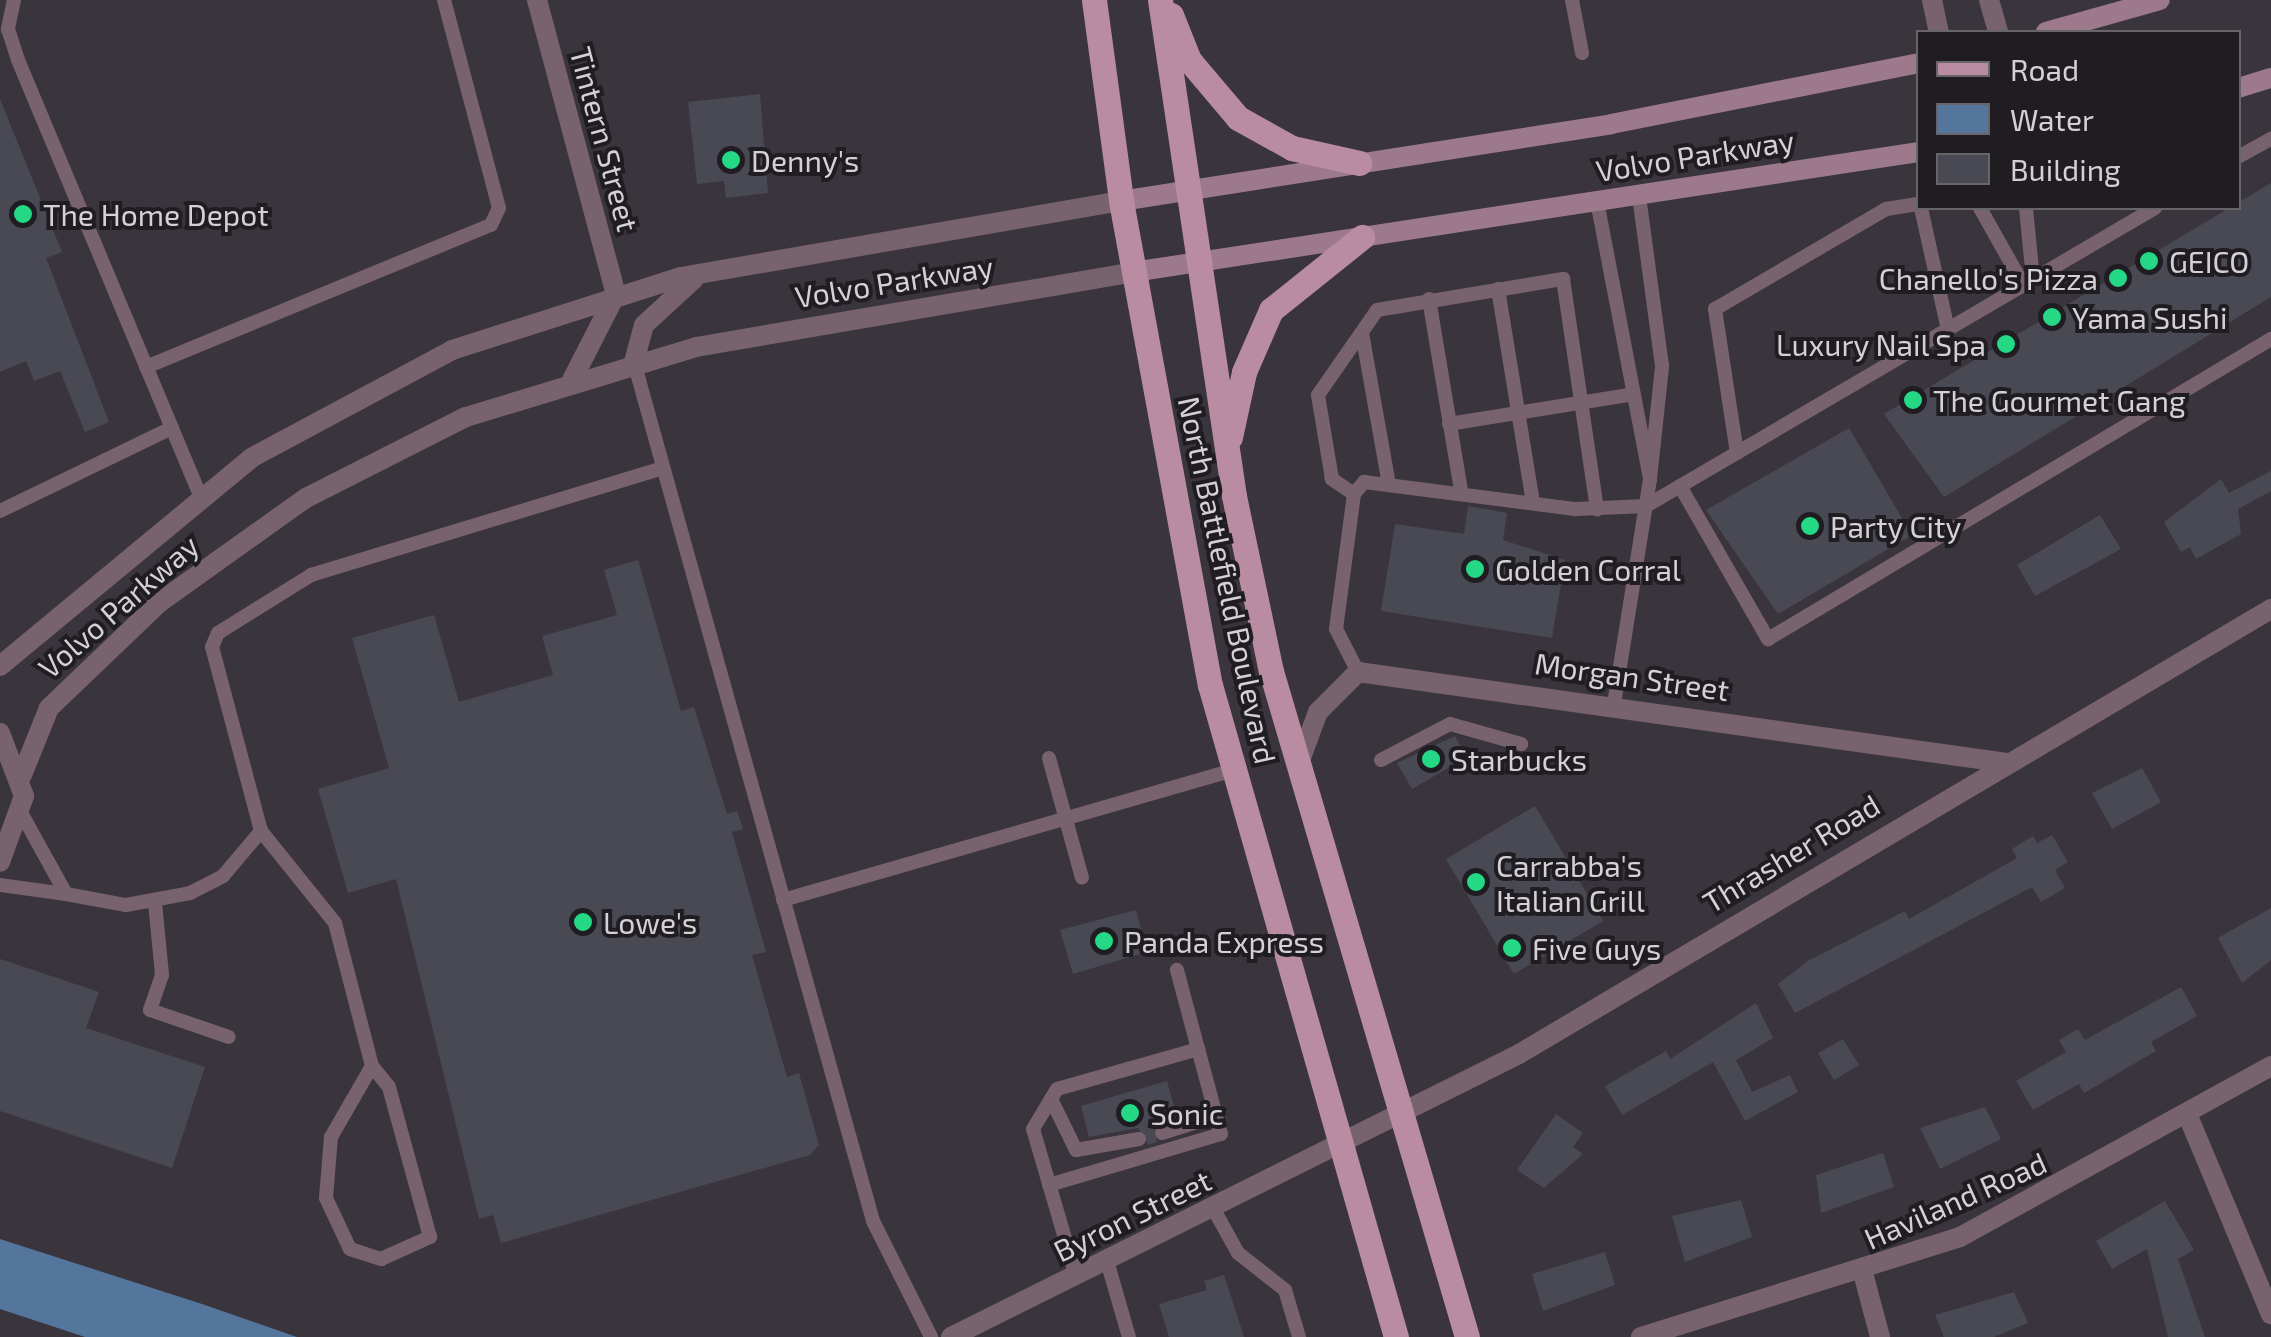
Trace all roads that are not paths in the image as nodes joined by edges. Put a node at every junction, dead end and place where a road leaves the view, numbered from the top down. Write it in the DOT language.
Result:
graph roads {
  1 [pos="14,0"];
  2 [pos="444,0"];
  3 [pos="537,0"];
  4 [pos="1094,0"];
  5 [pos="1162,0"];
  6 [pos="1572,0"];
  7 [pos="1932,0"];
  8 [pos="1990,0"];
  9 [pos="2160,0"];
  10 [pos="1939,30"];
  11 [pos="1998,30"];
  12 [pos="2053,30"];
  13 [pos="1582,53"];
  14 [pos="1916,63"];
  15 [pos="2271,78"];
  16 [pos="2241,87"];
  17 [pos="2271,139"];
  18 [pos="1916,152"];
  19 [pos="2241,155"];
  20 [pos="1358,163"];
  21 [pos="1185,190"];
  22 [pos="1638,194"];
  23 [pos="1597,200"];
  24 [pos="1120,201"];
  25 [pos="1916,206"];
  26 [pos="1921,210"];
  27 [pos="1981,210"];
  28 [pos="2026,210"];
  29 [pos="2152,210"];
  30 [pos="1362,237"];
  31 [pos="1197,261"];
  32 [pos="1133,272"];
  33 [pos="704,273"];
  34 [pos="2028,284"];
  35 [pos="1498,289"];
  36 [pos="616,294"];
  37 [pos="1429,300"];
  38 [pos="1948,330"];
  39 [pos="1362,334"];
  40 [pos="2271,338"];
  41 [pos="634,362"];
  42 [pos="146,367"];
  43 [pos="572,380"];
  44 [pos="1634,394"];
  45 [pos="1582,402"];
  46 [pos="1518,412"];
  47 [pos="1450,424"];
  48 [pos="172,428"];
  49 [pos="1737,452"];
  50 [pos="1229,463"];
  51 [pos="663,468"];
  52 [pos="1388,478"];
  53 [pos="1650,479"];
  54 [pos="1680,486"];
  55 [pos="1460,490"];
  56 [pos="1354,494"];
  57 [pos="200,495"];
  58 [pos="1533,502"];
  59 [pos="1646,506"];
  60 [pos="1598,510"];
  61 [pos="0,511"];
  62 [pos="2271,610"];
  63 [pos="0,666"];
  64 [pos="1358,672"];
  65 [pos="1614,704"];
  66 [pos="0,733"];
  67 [pos="1521,744"];
  68 [pos="1049,758"];
  69 [pos="1381,760"];
  70 [pos="2006,762"];
  71 [pos="1299,764"];
  72 [pos="1234,770"];
  73 [pos="22,775"];
  74 [pos="22,816"];
  75 [pos="1066,819"];
  76 [pos="262,831"];
  77 [pos="0,862"];
  78 [pos="1082,878"];
  79 [pos="0,885"];
  80 [pos="66,894"];
  81 [pos="784,900"];
  82 [pos="155,902"];
  83 [pos="1176,970"];
  84 [pos="229,1037"];
  85 [pos="1198,1049"];
  86 [pos="372,1066"];
  87 [pos="2271,1066"];
  88 [pos="1051,1099"];
  89 [pos="1216,1116"];
  90 [pos="2188,1116"];
  91 [pos="1396,1118"];
  92 [pos="1162,1132"];
  93 [pos="1139,1140"];
  94 [pos="1340,1146"];
  95 [pos="1049,1185"];
  96 [pos="1214,1208"];
  97 [pos="1107,1260"];
  98 [pos="1863,1273"];
  99 [pos="1076,1276"];
  100 [pos="2271,1314"];
  101 [pos="931,1337"];
  102 [pos="951,1337"];
  103 [pos="1129,1337"];
  104 [pos="1299,1337"];
  105 [pos="1396,1337"];
  106 [pos="1467,1337"];
  107 [pos="1641,1337"];
  108 [pos="1880,1337"];
  1 -- 42 [label="lane"];
  2 -- 42 [label="lane"];
  3 -- 36 [label="street, Tintern Street"];
  4 -- 24 [label="main road, North Battlefield Boulevard"];
  5 -- 20 [label="main road"];
  5 -- 21 [label="main road, North Battlefield Boulevard"];
  6 -- 13 [label="lane"];
  7 -- 10 [label="street"];
  8 -- 11 [label="street"];
  9 -- 12 [label="main road"];
  14 -- 20 [label="main road, Volvo Parkway"];
  15 -- 16 [label="main road"];
  17 -- 19 [label="lane"];
  18 -- 22 [label="main road, Volvo Parkway"];
  20 -- 21 [label="main road, Volvo Parkway"];
  21 -- 24 [label="main road, Volvo Parkway"];
  21 -- 31 [label="main road, North Battlefield Boulevard"];
  22 -- 23 [label="main road, Volvo Parkway"];
  22 -- 53 [label="lane"];
  23 -- 30 [label="main road, Volvo Parkway"];
  23 -- 44 [label="lane"];
  24 -- 32 [label="main road, North Battlefield Boulevard"];
  24 -- 33 [label="street, Volvo Parkway"];
  25 -- 49 [label="lane"];
  26 -- 38 [label="lane"];
  27 -- 34 [label="lane"];
  28 -- 34 [label="lane"];
  29 -- 34 [label="lane"];
  30 -- 31 [label="main road, Volvo Parkway"];
  30 -- 50 [label="main road"];
  31 -- 32 [label="main road, Volvo Parkway"];
  31 -- 50 [label="main road, North Battlefield Boulevard"];
  32 -- 41 [label="street, Volvo Parkway"];
  32 -- 72 [label="main road, North Battlefield Boulevard"];
  33 -- 36 [label="street, Volvo Parkway"];
  33 -- 41 [label="street"];
  34 -- 38 [label="lane"];
  35 -- 37 [label="lane"];
  35 -- 45 [label="lane"];
  35 -- 46 [label="lane"];
  36 -- 43 [label="street"];
  36 -- 57 [label="street, Volvo Parkway"];
  37 -- 39 [label="lane"];
  37 -- 47 [label="lane"];
  38 -- 49 [label="lane"];
  39 -- 52 [label="lane"];
  39 -- 56 [label="lane"];
  40 -- 54 [label="lane"];
  41 -- 43 [label="street, Volvo Parkway"];
  41 -- 51 [label="lane"];
  42 -- 48 [label="lane"];
  43 -- 73 [label="street, Volvo Parkway"];
  44 -- 45 [label="lane"];
  44 -- 53 [label="lane"];
  45 -- 46 [label="lane"];
  45 -- 60 [label="lane"];
  46 -- 47 [label="lane"];
  46 -- 58 [label="lane"];
  47 -- 55 [label="lane"];
  48 -- 57 [label="lane"];
  48 -- 61 [label="lane"];
  49 -- 54 [label="lane"];
  50 -- 71 [label="main road, North Battlefield Boulevard"];
  51 -- 76 [label="lane"];
  51 -- 81 [label="lane"];
  52 -- 55 [label="lane"];
  52 -- 56 [label="lane"];
  53 -- 59 [label="lane"];
  54 -- 59 [label="lane"];
  55 -- 58 [label="lane"];
  56 -- 64 [label="lane"];
  57 -- 63 [label="street, Volvo Parkway"];
  58 -- 60 [label="lane"];
  59 -- 60 [label="lane"];
  59 -- 65 [label="lane"];
  62 -- 70 [label="street, Thrasher Road"];
  64 -- 65 [label="street, Morgan Street"];
  64 -- 71 [label="street"];
  65 -- 70 [label="street, Morgan Street"];
  66 -- 73 [label="street, Volvo Parkway"];
  67 -- 69 [label="lane"];
  68 -- 75 [label="lane"];
  70 -- 91 [label="street, Thrasher Road"];
  71 -- 91 [label="main road, North Battlefield Boulevard"];
  72 -- 75 [label="lane"];
  72 -- 94 [label="main road, North Battlefield Boulevard"];
  73 -- 74 [label="street, Volvo Parkway"];
  74 -- 77 [label="street, Volvo Parkway"];
  74 -- 80 [label="lane"];
  75 -- 78 [label="lane"];
  75 -- 81 [label="lane"];
  76 -- 82 [label="lane"];
  76 -- 86 [label="lane"];
  79 -- 80 [label="lane"];
  80 -- 82 [label="lane"];
  81 -- 101 [label="lane"];
  82 -- 84 [label="lane"];
  83 -- 85 [label="lane"];
  85 -- 88 [label="lane"];
  85 -- 89 [label="lane"];
  86 -- 86 [label="lane"];
  87 -- 90 [label="street, Haviland Road"];
  88 -- 93 [label="lane"];
  88 -- 95 [label="lane"];
  89 -- 92 [label="lane"];
  89 -- 95 [label="lane"];
  90 -- 98 [label="street, Haviland Road"];
  90 -- 100 [label="street"];
  91 -- 94 [label="street, Thrasher Road"];
  91 -- 106 [label="main road, North Battlefield Boulevard"];
  94 -- 96 [label="street, Byron Street"];
  94 -- 105 [label="main road, North Battlefield Boulevard"];
  95 -- 99 [label="lane"];
  96 -- 97 [label="street, Byron Street"];
  96 -- 104 [label="lane"];
  97 -- 99 [label="street, Byron Street"];
  97 -- 103 [label="lane"];
  98 -- 107 [label="street, Haviland Road"];
  98 -- 108 [label="street"];
  99 -- 102 [label="street, Byron Street"];
}
